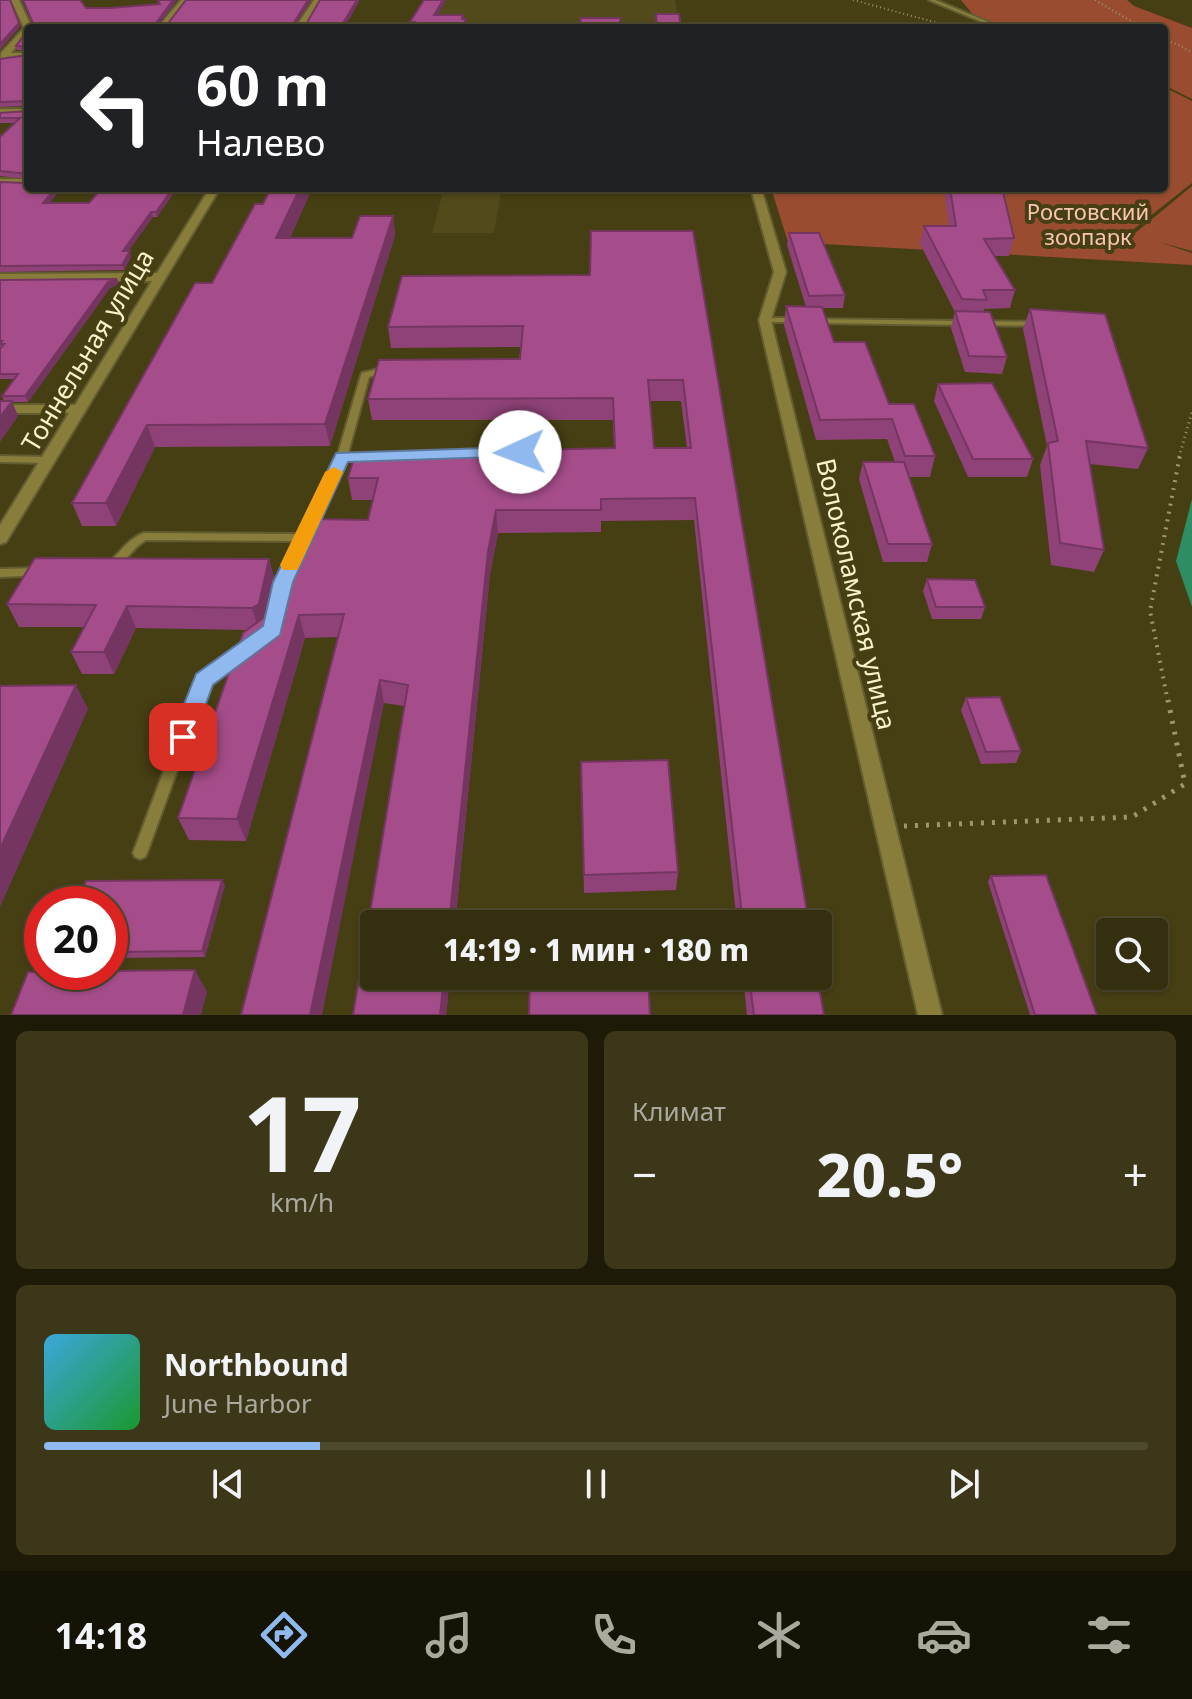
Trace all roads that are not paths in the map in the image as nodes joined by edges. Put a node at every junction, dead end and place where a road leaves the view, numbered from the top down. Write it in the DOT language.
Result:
graph roads {
  1 [pos="15,0"];
  2 [pos="185,0"];
  3 [pos="318,0"];
  4 [pos="931,0"];
  5 [pos="26,24"];
  6 [pos="164,24"];
  7 [pos="302,24"];
  8 [pos="989,24"];
  9 [pos="24,33"];
  10 [pos="16,43"];
  11 [pos="0,45"];
  12 [pos="24,55"];
  13 [pos="2,58"];
  14 [pos="0,112"];
  15 [pos="24,112"];
  16 [pos="0,182"];
  17 [pos="24,182"];
  18 [pos="212,192"];
  19 [pos="757,192"];
  20 [pos="159,277"];
  21 [pos="0,278"];
  22 [pos="765,320"];
  23 [pos="1050,324"];
  24 [pos="405,370"];
  25 [pos="0,409"];
  26 [pos="80,409"];
  27 [pos="520,452"];
  28 [pos="401,455"];
  29 [pos="342,457"];
  30 [pos="356,457"];
  31 [pos="0,459"];
  32 [pos="48,460"];
  33 [pos="0,538"];
  34 [pos="301,538"];
  35 [pos="106,568"];
  36 [pos="51,571"];
  37 [pos="0,573"];
  38 [pos="283,582"];
  39 [pos="261,638"];
  40 [pos="140,853"];
  41 [pos="930,1015"];
  1 -- 5 [label="street"];
  2 -- 6 [label="street"];
  3 -- 7 [label="street"];
  4 -- 8 [label="lane"];
  9 -- 10 [label="street"];
  10 -- 11 [label="street"];
  10 -- 13 [label="street"];
  12 -- 13 [label="street"];
  14 -- 15 [label="street"];
  16 -- 17 [label="street"];
  18 -- 20 [label="street, Тоннельная улица"];
  19 -- 22 [label="street"];
  20 -- 21 [label="street"];
  20 -- 26 [label="street, Тоннельная улица"];
  22 -- 23 [label="lane"];
  22 -- 41 [label="street, Волоколамская улица"];
  24 -- 29 [label="lane"];
  25 -- 26 [label="street"];
  26 -- 32 [label="street, Тоннельная улица"];
  27 -- 28 [label="lane"];
  29 -- 30 [label="lane"];
  29 -- 34 [label="lane"];
  31 -- 32 [label="lane"];
  32 -- 33 [label="street, Тоннельная улица"];
  34 -- 35 [label="lane"];
  34 -- 38 [label="lane"];
  36 -- 37 [label="lane"];
  39 -- 40 [label="lane"];
}
